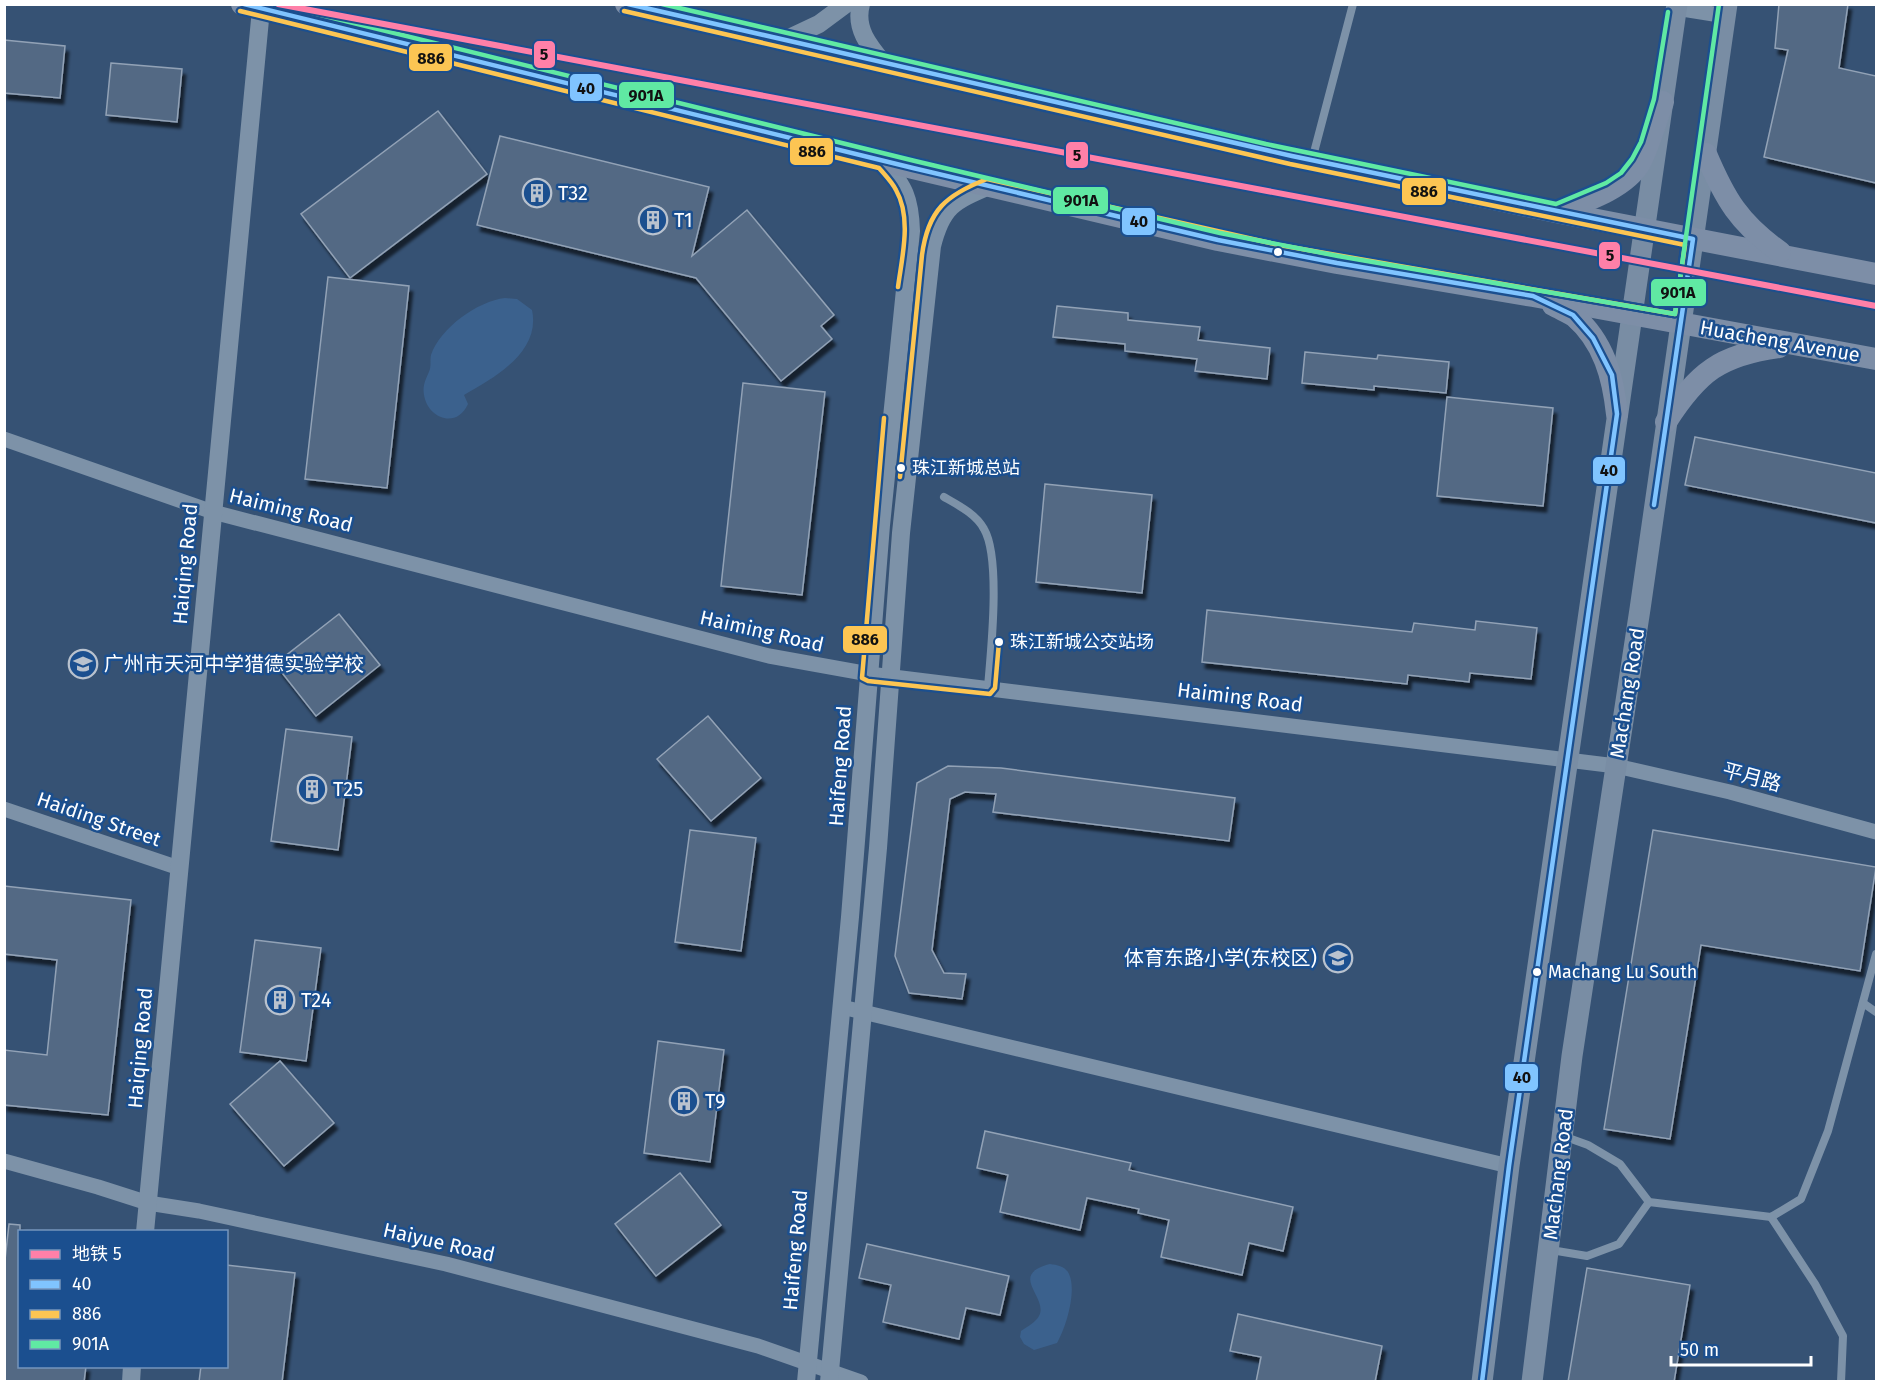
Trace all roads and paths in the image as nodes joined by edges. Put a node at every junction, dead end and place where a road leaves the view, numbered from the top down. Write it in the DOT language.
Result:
graph roads {
  1 [pos="626,4"];
  2 [pos="846,4"];
  3 [pos="861,4"];
  4 [pos="1353,4"];
  5 [pos="1676,6"];
  6 [pos="251,7"];
  7 [pos="1727,10"];
  8 [pos="783,41"];
  9 [pos="885,65"];
  10 [pos="1663,102"];
  11 [pos="1706,154"];
  12 [pos="1312,160"];
  13 [pos="884,161"];
  14 [pos="989,186"];
  15 [pos="1556,212"];
  16 [pos="1644,230"];
  17 [pos="1693,239"];
  18 [pos="1786,256"];
  19 [pos="1876,274"];
  20 [pos="1533,296"];
  21 [pos="1632,314"];
  22 [pos="1681,323"];
  23 [pos="1798,345"];
  24 [pos="1876,359"];
  25 [pos="1617,414"];
  26 [pos="1666,422"];
  27 [pos="4,439"];
  28 [pos="944,497"];
  29 [pos="213,512"];
  30 [pos="869,674"];
  31 [pos="891,676"];
  32 [pos="988,687"];
  33 [pos="1568,759"];
  34 [pos="1616,766"];
  35 [pos="4,809"];
  36 [pos="1876,832"];
  37 [pos="179,868"];
  38 [pos="1876,954"];
  39 [pos="1863,1003"];
  40 [pos="842,1007"];
  41 [pos="862,1012"];
  42 [pos="1876,1012"];
  43 [pos="1563,1136"];
  44 [pos="4,1161"];
  45 [pos="1509,1166"];
  46 [pos="1649,1202"];
  47 [pos="148,1203"];
  48 [pos="1771,1217"];
  49 [pos="145,1230"];
  50 [pos="1549,1250"];
  51 [pos="807,1372"];
  52 [pos="830,1376"];
  53 [pos="861,1382"];
  54 [pos="1482,1382"];
  55 [pos="1532,1382"];
  56 [pos="1840,1382"];
  1 -- 8 [label="main road"];
  2 -- 8 [label="street"];
  3 -- 9 [label="street"];
  4 -- 12 [label="lane"];
  5 -- 7 [label="street"];
  5 -- 10 [label="main road"];
  6 -- 13 [label="main road, Huacheng Avenue"];
  6 -- 29 [label="street, Haiqing Road"];
  7 -- 11 [label="main road, Machang Road"];
  8 -- 9 [label="main road"];
  9 -- 15 [label="main road"];
  10 -- 15 [label="main road"];
  10 -- 16 [label="main road"];
  11 -- 17 [label="main road, Machang Road"];
  11 -- 18 [label="main road"];
  13 -- 14 [label="main road, Huacheng Avenue"];
  13 -- 30 [label="street, Haifeng Road"];
  14 -- 20 [label="main road, Huacheng Avenue"];
  14 -- 31 [label="street"];
  15 -- 16 [label="main road"];
  16 -- 17 [label="main road"];
  16 -- 21 [label="main road"];
  17 -- 18 [label="main road"];
  17 -- 22 [label="main road, Machang Road"];
  18 -- 19 [label="main road"];
  20 -- 21 [label="main road, Huacheng Avenue"];
  20 -- 25 [label="main road"];
  21 -- 22 [label="main road, Huacheng Avenue"];
  21 -- 25 [label="main road"];
  22 -- 23 [label="main road, Huacheng Avenue"];
  22 -- 26 [label="main road, Machang Road"];
  23 -- 24 [label="main road, Huacheng Avenue"];
  23 -- 26 [label="main road"];
  25 -- 33 [label="main road"];
  26 -- 34 [label="main road, Machang Road"];
  27 -- 29 [label="street, Haiming Road"];
  28 -- 32 [label="lane"];
  29 -- 30 [label="street, Haiming Road"];
  29 -- 37 [label="street, Haiqing Road"];
  30 -- 31 [label="street, Haiming Road"];
  30 -- 40 [label="street, Haifeng Road"];
  31 -- 32 [label="street, Haiming Road"];
  31 -- 41 [label="street"];
  32 -- 33 [label="street, Haiming Road"];
  33 -- 34 [label="street, Haiming Road"];
  33 -- 45 [label="main road"];
  34 -- 36 [label="street, 平月路"];
  34 -- 43 [label="main road, Machang Road"];
  35 -- 37 [label="street, Haiding Street"];
  37 -- 47 [label="street, Haiqing Road"];
  38 -- 39 [label="lane"];
  39 -- 42 [label="lane"];
  39 -- 48 [label="lane"];
  40 -- 41 [label="street"];
  40 -- 51 [label="street, Haifeng Road"];
  41 -- 45 [label="street"];
  41 -- 52 [label="street"];
  43 -- 46 [label="lane"];
  43 -- 50 [label="main road, Machang Road"];
  44 -- 47 [label="street, Haiyue Road"];
  45 -- 54 [label="main road"];
  46 -- 48 [label="lane"];
  46 -- 50 [label="lane"];
  47 -- 49 [label="street, Haiqing Road"];
  47 -- 51 [label="street, Haiyue Road"];
  48 -- 56 [label="lane"];
  50 -- 55 [label="main road, Machang Road"];
  51 -- 52 [label="street, Haiyue Road"];
  52 -- 53 [label="street, Haiyue Road"];
}
